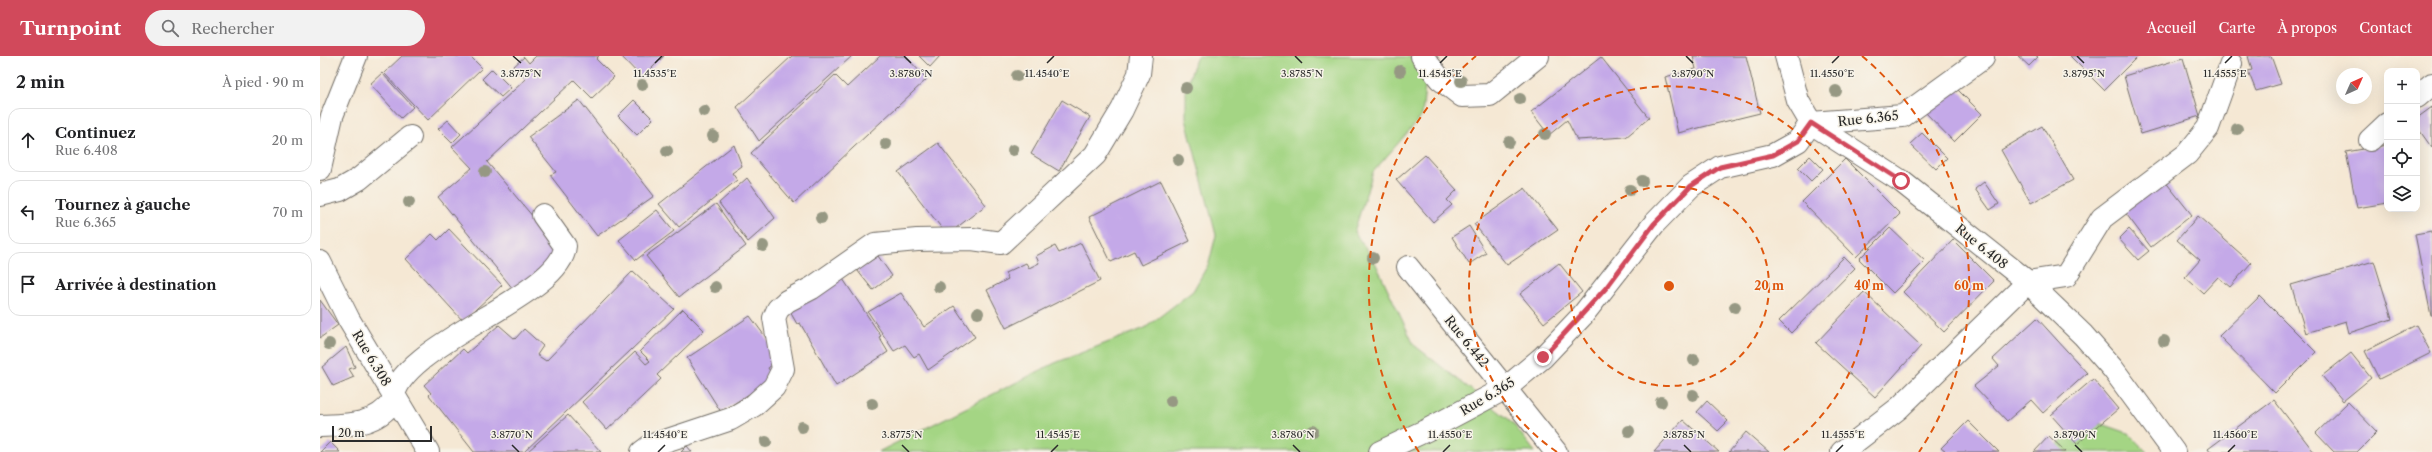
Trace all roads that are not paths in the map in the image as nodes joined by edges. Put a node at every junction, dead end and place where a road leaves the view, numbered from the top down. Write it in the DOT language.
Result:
graph roads {
  1 [pos="356,56"];
  2 [pos="1141,56"];
  3 [pos="1422,56"];
  4 [pos="1538,56"];
  5 [pos="1786,56"];
  6 [pos="1983,58"];
  7 [pos="2231,64"];
  8 [pos="2432,84"];
  9 [pos="2420,94"];
  10 [pos="1811,123"];
  11 [pos="2384,127"];
  12 [pos="410,137"];
  13 [pos="2370,140"];
  14 [pos="320,169"];
  15 [pos="320,195"];
  16 [pos="543,215"];
  17 [pos="320,262"];
  18 [pos="1408,267"];
  19 [pos="2028,282"];
  20 [pos="1506,388"];
  21 [pos="393,394"];
  22 [pos="320,426"];
  23 [pos="428,452"];
  24 [pos="642,452"];
  25 [pos="1380,452"];
  26 [pos="1556,452"];
  27 [pos="1842,452"];
  28 [pos="2174,452"];
  1 -- 14 [label="street"];
  2 -- 24 [label="street"];
  3 -- 4 [label="street"];
  5 -- 10 [label="street, Rue 6.408"];
  6 -- 10 [label="street, Rue 6.365"];
  7 -- 19 [label="street"];
  8 -- 9 [label="street"];
  10 -- 19 [label="street, Rue 6.408"];
  10 -- 20 [label="street, Rue 6.365"];
  11 -- 13 [label="street"];
  12 -- 15 [label="street"];
  16 -- 21 [label="street"];
  17 -- 21 [label="street, Rue 6.308"];
  18 -- 20 [label="street, Rue 6.442"];
  19 -- 27 [label="street"];
  19 -- 28 [label="street, Rue 6.408"];
  20 -- 25 [label="street, Rue 6.365"];
  20 -- 26 [label="street, Rue 6.442"];
  21 -- 22 [label="street"];
  21 -- 23 [label="street, Rue 6.308"];
}
